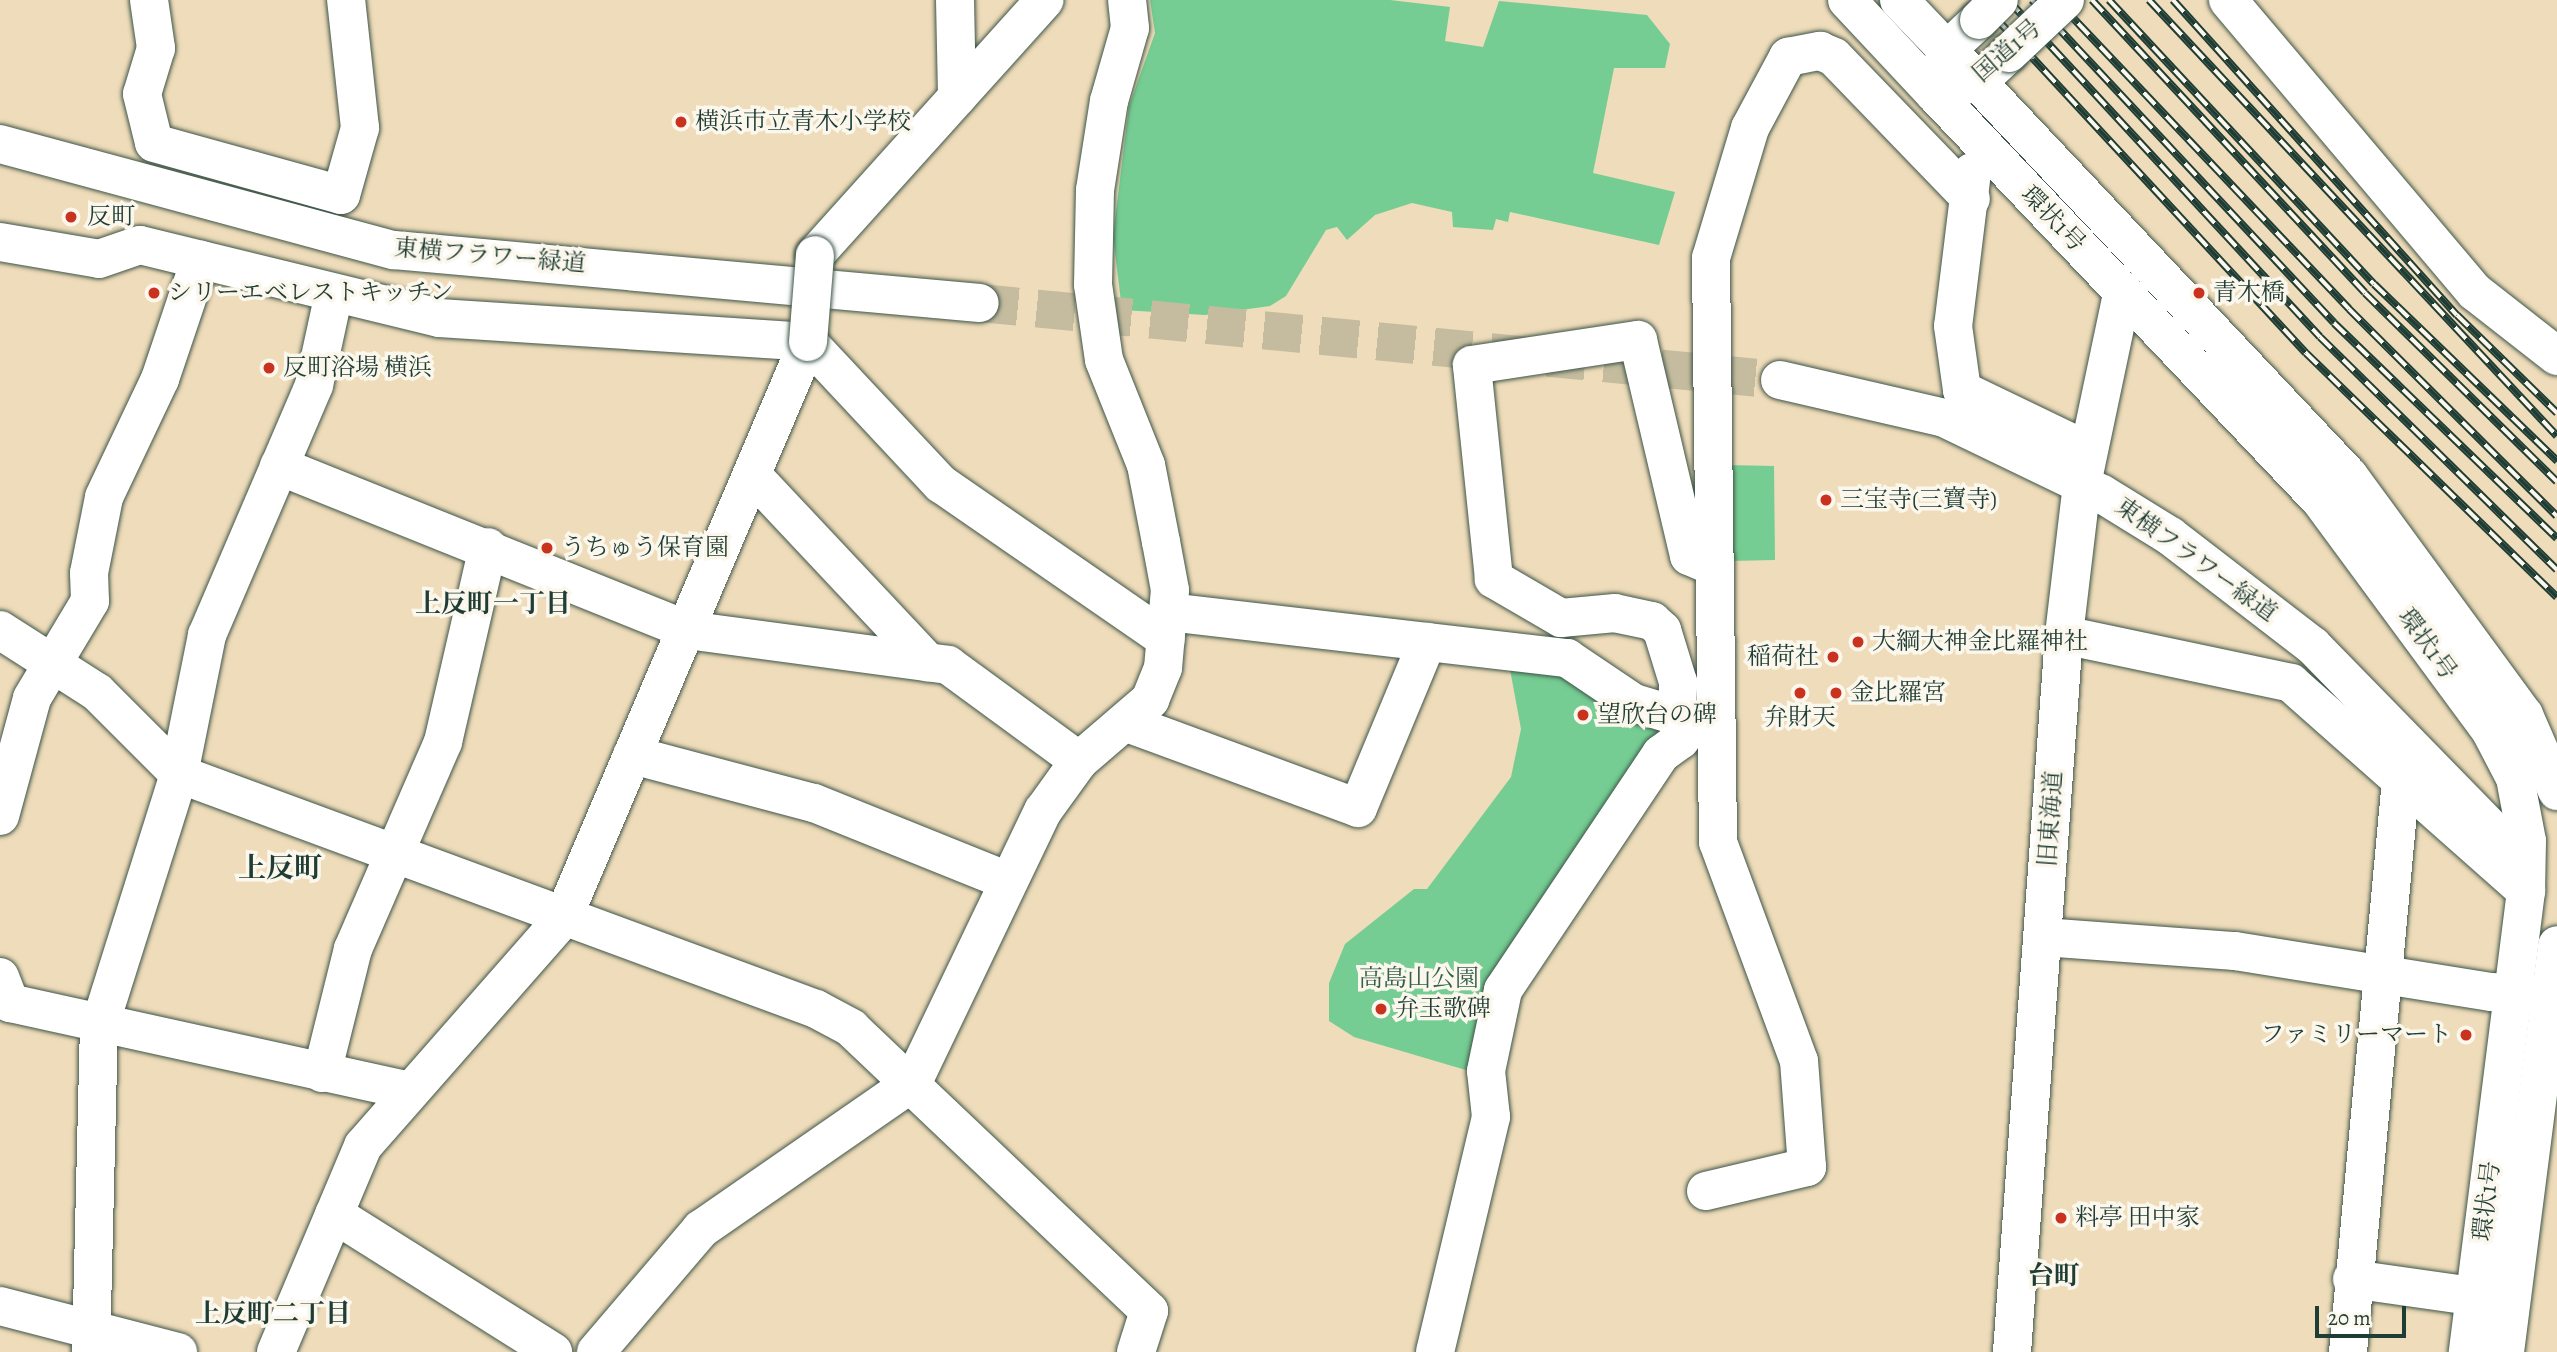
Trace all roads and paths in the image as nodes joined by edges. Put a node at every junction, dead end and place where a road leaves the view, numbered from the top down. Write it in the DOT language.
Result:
graph roads {
  1 [pos="149,0"];
  2 [pos="346,0"];
  3 [pos="955,0"];
  4 [pos="1045,0"];
  5 [pos="1128,0"];
  6 [pos="1847,0"];
  7 [pos="1899,0"];
  8 [pos="2065,0"];
  9 [pos="2228,0"];
  10 [pos="1989,10"];
  11 [pos="1947,50"];
  12 [pos="1978,82"];
  13 [pos="1934,93"];
  14 [pos="957,97"];
  15 [pos="1977,139"];
  16 [pos="5,145"];
  17 [pos="1971,199"];
  18 [pos="0,242"];
  19 [pos="200,260"];
  20 [pos="2123,290"];
  21 [pos="334,293"];
  22 [pos="980,303"];
  23 [pos="808,342"];
  24 [pos="2557,356"];
  25 [pos="1780,380"];
  26 [pos="279,466"];
  27 [pos="2085,468"];
  28 [pos="755,478"];
  29 [pos="488,547"];
  30 [pos="1715,567"];
  31 [pos="1168,625"];
  32 [pos="0,630"];
  33 [pos="687,630"];
  34 [pos="2064,635"];
  35 [pos="1427,642"];
  36 [pos="49,661"];
  37 [pos="928,662"];
  38 [pos="1127,723"];
  39 [pos="1692,733"];
  40 [pos="632,755"];
  41 [pos="1079,761"];
  42 [pos="179,774"];
  43 [pos="2401,780"];
  44 [pos="2557,791"];
  45 [pos="0,816"];
  46 [pos="2502,840"];
  47 [pos="394,855"];
  48 [pos="1008,881"];
  49 [pos="2526,891"];
  50 [pos="563,918"];
  51 [pos="2043,937"];
  52 [pos="2557,945"];
  53 [pos="2380,975"];
  54 [pos="0,977"];
  55 [pos="2540,995"];
  56 [pos="99,1028"];
  57 [pos="322,1073"];
  58 [pos="913,1082"];
  59 [pos="410,1091"];
  60 [pos="1706,1191"];
  61 [pos="334,1214"];
  62 [pos="2352,1279"];
  63 [pos="2494,1299"];
  64 [pos="0,1306"];
  65 [pos="90,1341"];
  66 [pos="178,1352"];
  67 [pos="276,1352"];
  68 [pos="553,1352"];
  69 [pos="596,1352"];
  70 [pos="1136,1352"];
  71 [pos="1435,1352"];
  72 [pos="2012,1352"];
  73 [pos="2348,1352"];
  74 [pos="2468,1352"];
  75 [pos="2505,1352"];
  1 -- 2 [label="main road"];
  3 -- 14 [label="main road"];
  4 -- 14 [label="main road"];
  5 -- 31 [label="main road"];
  6 -- 13 [label="main road, 環状1号"];
  7 -- 11 [label="main road, 環状1号"];
  8 -- 12 [label="main road, 国道1号, bridge"];
  9 -- 24 [label="main road"];
  10 -- 11 [label="main road, 国道1号"];
  11 -- 12 [label="main road, 環状1号"];
  11 -- 13 [label="main road, 国道1号"];
  12 -- 13 [label="main road, 国道1号"];
  12 -- 44 [label="main road, 環状1号"];
  13 -- 15 [label="main road, 環状1号"];
  14 -- 23 [label="main road, bridge"];
  15 -- 17 [label="main road"];
  15 -- 20 [label="main road, 環状1号"];
  16 -- 22 [label="main road, 東横フラワー緑道"];
  17 -- 27 [label="main road"];
  17 -- 30 [label="main road"];
  18 -- 19 [label="main road"];
  19 -- 21 [label="main road"];
  19 -- 36 [label="main road"];
  20 -- 27 [label="main road, 旧東海道"];
  20 -- 49 [label="main road, 環状1号"];
  21 -- 23 [label="main road"];
  21 -- 26 [label="main road"];
  23 -- 28 [label="main road"];
  23 -- 31 [label="main road"];
  25 -- 27 [label="main road, 東横フラワー緑道"];
  26 -- 29 [label="main road"];
  26 -- 42 [label="main road"];
  27 -- 34 [label="main road, 旧東海道"];
  27 -- 46 [label="main road, 東横フラワー緑道"];
  28 -- 33 [label="main road"];
  28 -- 37 [label="main road"];
  29 -- 33 [label="main road"];
  29 -- 47 [label="main road"];
  30 -- 39 [label="main road"];
  30 -- 39 [label="main road"];
  31 -- 35 [label="main road"];
  31 -- 38 [label="main road"];
  32 -- 36 [label="main road"];
  33 -- 37 [label="main road"];
  33 -- 40 [label="main road"];
  34 -- 43 [label="main road"];
  34 -- 51 [label="main road, 旧東海道"];
  35 -- 38 [label="main road"];
  35 -- 39 [label="main road"];
  36 -- 42 [label="main road"];
  36 -- 45 [label="main road"];
  37 -- 41 [label="main road"];
  38 -- 41 [label="main road"];
  39 -- 60 [label="main road"];
  39 -- 71 [label="main road"];
  40 -- 48 [label="main road"];
  40 -- 50 [label="main road"];
  41 -- 48 [label="main road"];
  42 -- 47 [label="main road"];
  42 -- 56 [label="main road"];
  43 -- 49 [label="main road"];
  43 -- 53 [label="main road"];
  47 -- 50 [label="main road"];
  47 -- 57 [label="main road"];
  48 -- 58 [label="main road"];
  49 -- 55 [label="main road, 環状1号"];
  50 -- 58 [label="main road"];
  50 -- 59 [label="main road"];
  51 -- 53 [label="main road"];
  51 -- 72 [label="main road, 旧東海道"];
  52 -- 55 [label="main road, 環状1号"];
  53 -- 55 [label="main road"];
  53 -- 62 [label="main road"];
  54 -- 56 [label="main road"];
  55 -- 63 [label="main road, 環状1号"];
  56 -- 57 [label="main road"];
  56 -- 65 [label="main road"];
  57 -- 59 [label="main road"];
  58 -- 69 [label="main road"];
  58 -- 70 [label="main road"];
  59 -- 61 [label="main road"];
  61 -- 67 [label="main road"];
  61 -- 68 [label="main road"];
  62 -- 63 [label="main road"];
  62 -- 73 [label="main road"];
  63 -- 74 [label="main road, 環状1号"];
  63 -- 75 [label="main road, 環状1号"];
  64 -- 65 [label="main road"];
  65 -- 66 [label="main road"];
}
